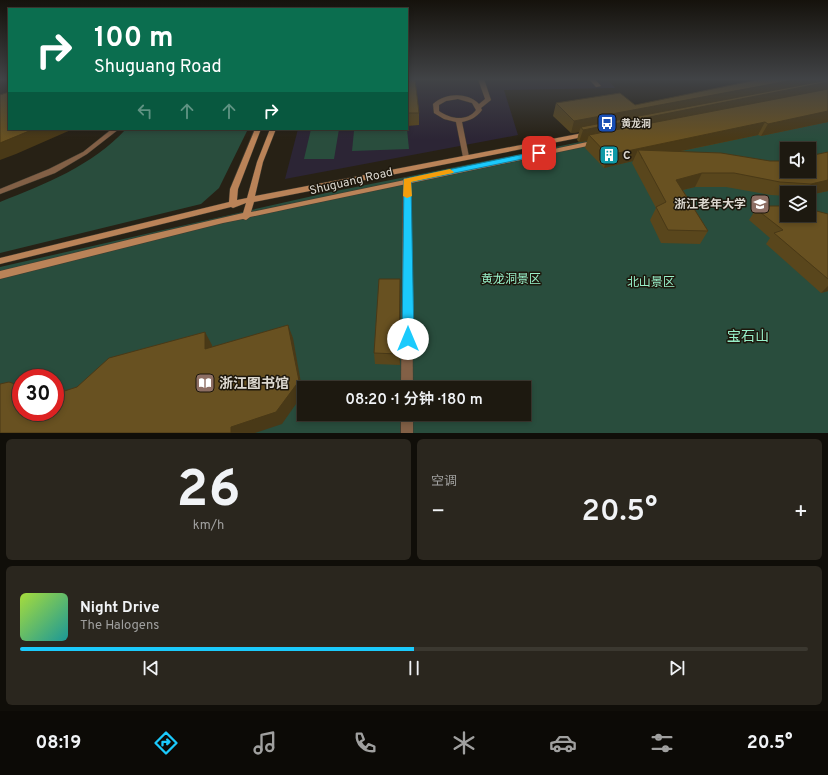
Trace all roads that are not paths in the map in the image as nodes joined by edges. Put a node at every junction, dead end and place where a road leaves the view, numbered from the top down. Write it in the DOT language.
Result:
graph roads {
  1 [pos="444,99"];
  2 [pos="466,99"];
  3 [pos="488,99"];
  4 [pos="478,107"];
  5 [pos="459,120"];
  6 [pos="115,130"];
  7 [pos="258,130"];
  8 [pos="273,130"];
  9 [pos="593,133"];
  10 [pos="604,140"];
  11 [pos="466,157"];
  12 [pos="407,180"];
  13 [pos="0,192"];
  14 [pos="250,200"];
  15 [pos="232,205"];
  16 [pos="246,217"];
  17 [pos="0,261"];
  18 [pos="0,275"];
  19 [pos="407,381"];
  20 [pos="407,421"];
  21 [pos="407,433"];
  1 -- 5 [label="street"];
  2 -- 4 [label="street"];
  3 -- 4 [label="street"];
  4 -- 5 [label="street"];
  5 -- 11 [label="street"];
  6 -- 13 [label="street"];
  7 -- 15 [label="main road"];
  8 -- 14 [label="main road"];
  9 -- 11 [label="main road, Shuguang Road"];
  10 -- 12 [label="main road, Shuguang Road"];
  11 -- 14 [label="main road, Shuguang Road"];
  12 -- 16 [label="main road, Shuguang Road"];
  12 -- 19 [label="street"];
  14 -- 15 [label="main road, Shuguang Road"];
  14 -- 16 [label="main road"];
  15 -- 16 [label="main road"];
  15 -- 17 [label="main road, Shuguang Road"];
  16 -- 18 [label="main road, Shuguang Road"];
  20 -- 21 [label="street"];
}
